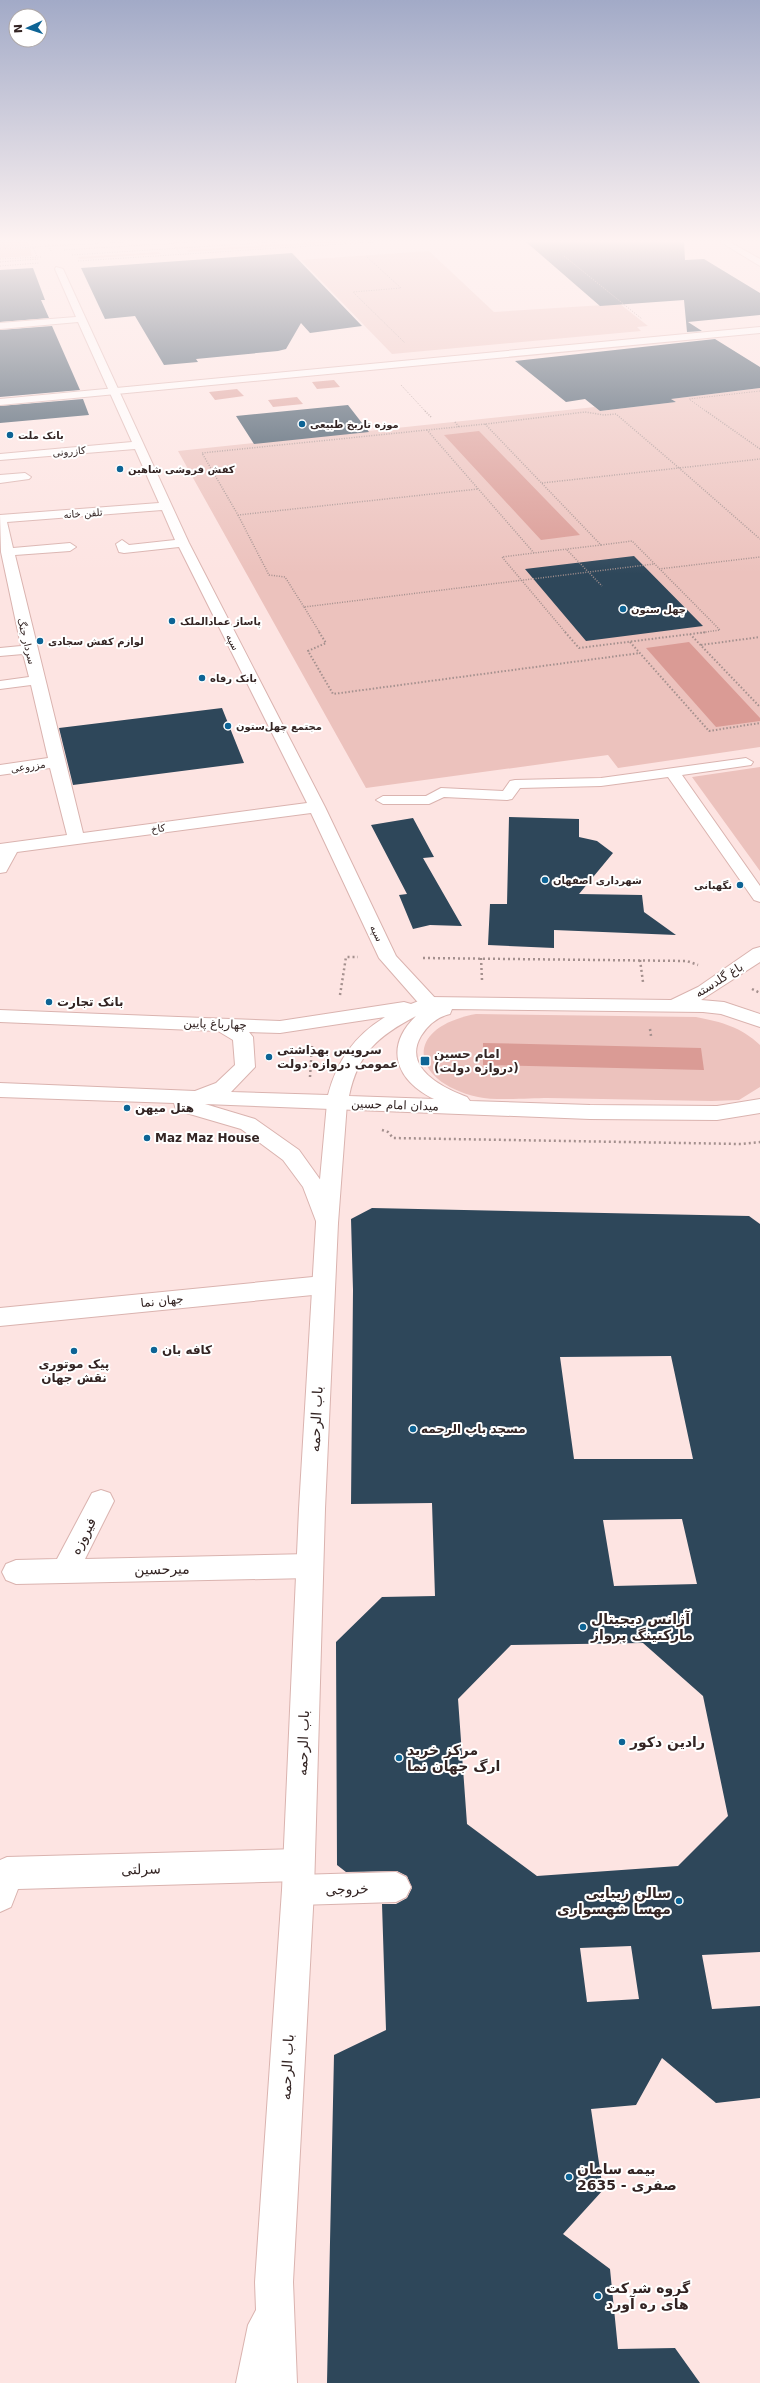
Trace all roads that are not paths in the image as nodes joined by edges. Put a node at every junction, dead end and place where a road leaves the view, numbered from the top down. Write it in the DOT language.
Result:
graph roads {
  1 [pos="96,352"];
  2 [pos="520,352"];
  3 [pos="539,352"];
  4 [pos="115,392"];
  5 [pos="0,403"];
  6 [pos="139,445"];
  7 [pos="0,457"];
  8 [pos="25,477"];
  9 [pos="0,479"];
  10 [pos="167,506"];
  11 [pos="0,519"];
  12 [pos="184,543"];
  13 [pos="122,544"];
  14 [pos="70,547"];
  15 [pos="7,552"];
  16 [pos="29,649"];
  17 [pos="0,652"];
  18 [pos="37,680"];
  19 [pos="0,685"];
  20 [pos="56,762"];
  21 [pos="746,762"];
  22 [pos="0,770"];
  23 [pos="672,772"];
  24 [pos="383,800"];
  25 [pos="317,807"];
  26 [pos="76,839"];
  27 [pos="5,848"];
  28 [pos="0,868"];
  29 [pos="760,897"];
  30 [pos="760,953"];
  31 [pos="429,1003"];
  32 [pos="482,1004"];
  33 [pos="677,1004"];
  34 [pos="0,1016"];
  35 [pos="760,1021"];
  36 [pos="223,1025"];
  37 [pos="0,1090"];
  38 [pos="157,1097"];
  39 [pos="194,1098"];
  40 [pos="337,1103"];
  41 [pos="760,1106"];
  42 [pos="482,1108"];
  43 [pos="717,1113"];
  44 [pos="760,1116"];
  45 [pos="327,1223"];
  46 [pos="323,1285"];
  47 [pos="0,1317"];
  48 [pos="101,1501"];
  49 [pos="309,1566"];
  50 [pos="64,1571"];
  51 [pos="16,1572"];
  52 [pos="298,1878"];
  53 [pos="396,1887"];
  54 [pos="0,1896"];
  55 [pos="274,2282"];
  56 [pos="256,2383"];
  57 [pos="277,2383"];
  1 -- 4 [label="street, سپه"];
  2 -- 4 [label="street"];
  3 -- 4 [label="lane"];
  4 -- 5 [label="street"];
  4 -- 6 [label="street, سپه"];
  6 -- 7 [label="street, کازرونی"];
  6 -- 10 [label="street, سپه"];
  8 -- 9 [label="street"];
  10 -- 11 [label="street, تلفن خانه"];
  10 -- 12 [label="street, سپه"];
  11 -- 15 [label="street, سردار جنگ"];
  12 -- 13 [label="street"];
  12 -- 25 [label="street, سپه"];
  14 -- 15 [label="street"];
  15 -- 16 [label="street, سردار جنگ"];
  16 -- 17 [label="street"];
  16 -- 18 [label="street, سردار جنگ"];
  18 -- 19 [label="street"];
  18 -- 20 [label="street, سردار جنگ"];
  20 -- 22 [label="street, مزروعی"];
  20 -- 26 [label="street, سردار جنگ"];
  21 -- 23 [label="lane"];
  23 -- 24 [label="lane"];
  23 -- 29 [label="lane"];
  25 -- 26 [label="street, کاخ"];
  25 -- 31 [label="street, سپه"];
  26 -- 27 [label="street, کاخ"];
  27 -- 28 [label="street"];
  30 -- 33 [label="street, باغ گلدسته"];
  31 -- 32 [label="street, میدان امام حسین"];
  31 -- 36 [label="street, چهارباغ پایین"];
  31 -- 40 [label="street, میدان امام حسین"];
  32 -- 33 [label="street, میدان امام حسین"];
  32 -- 42 [label="street, میدان امام حسین"];
  33 -- 35 [label="street, میدان امام حسین"];
  34 -- 36 [label="street, چهارباغ پایین"];
  36 -- 39 [label="street"];
  37 -- 38 [label="street"];
  38 -- 39 [label="street"];
  38 -- 45 [label="street"];
  39 -- 40 [label="street"];
  40 -- 42 [label="street, میدان امام حسین"];
  40 -- 45 [label="street, باب الرحمه"];
  41 -- 43 [label="street, میدان امام حسین"];
  42 -- 43 [label="street, میدان امام حسین"];
  43 -- 44 [label="street"];
  45 -- 46 [label="street, باب الرحمه"];
  46 -- 47 [label="street, جهان نما"];
  46 -- 49 [label="street, باب الرحمه"];
  48 -- 50 [label="street, فیروزه"];
  49 -- 50 [label="street, میرحسین"];
  49 -- 52 [label="street, باب الرحمه"];
  50 -- 51 [label="street, میرحسین"];
  52 -- 53 [label="lane, خروجی"];
  52 -- 54 [label="street, سرلتی"];
  52 -- 55 [label="street, باب الرحمه"];
  55 -- 56 [label="street"];
  55 -- 57 [label="street, باب الرحمه"];
}
